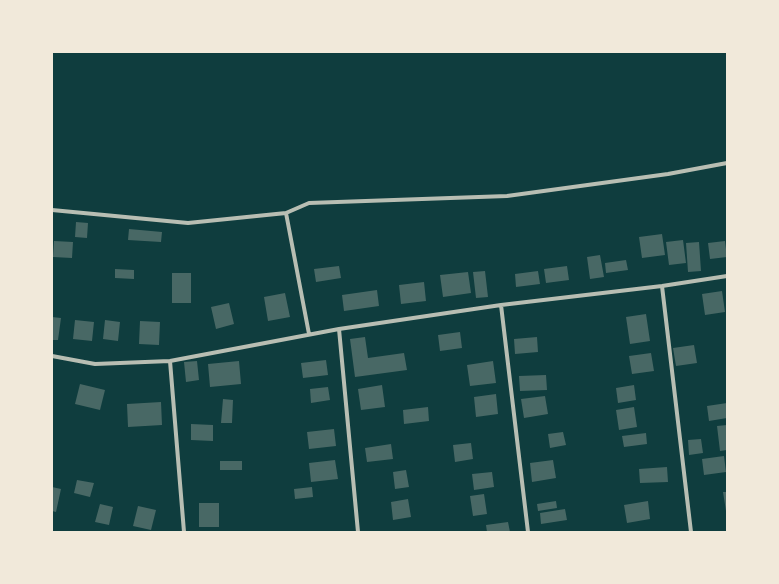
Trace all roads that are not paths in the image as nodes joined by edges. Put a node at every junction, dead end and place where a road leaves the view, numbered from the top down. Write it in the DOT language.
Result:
graph roads {
  1 [pos="727,164"];
  2 [pos="52,210"];
  3 [pos="286,213"];
  4 [pos="727,276"];
  5 [pos="662,286"];
  6 [pos="501,305"];
  7 [pos="338,329"];
  8 [pos="309,334"];
  9 [pos="52,356"];
  10 [pos="170,361"];
  11 [pos="184,532"];
  12 [pos="358,532"];
  13 [pos="528,532"];
  14 [pos="691,532"];
  1 -- 3 [label="street"];
  2 -- 3 [label="street"];
  3 -- 8 [label="street"];
  4 -- 5 [label="street"];
  5 -- 6 [label="street"];
  5 -- 14 [label="street"];
  6 -- 7 [label="street"];
  6 -- 13 [label="street"];
  7 -- 8 [label="street"];
  7 -- 12 [label="street"];
  8 -- 10 [label="street"];
  9 -- 10 [label="street"];
  10 -- 11 [label="street"];
}
